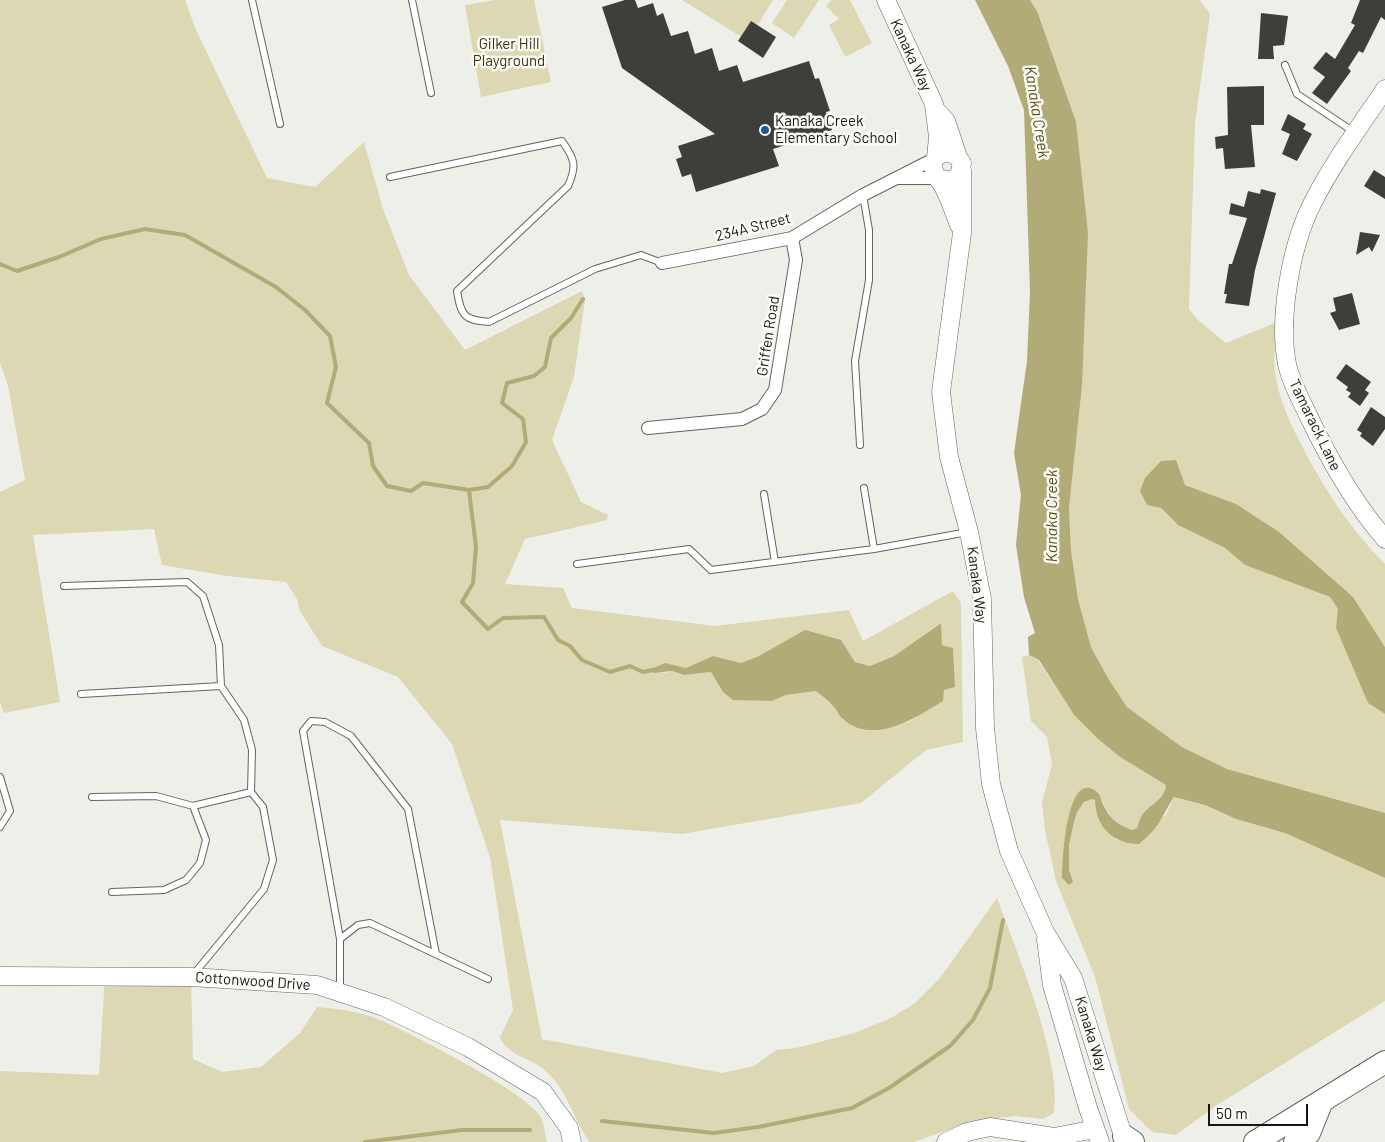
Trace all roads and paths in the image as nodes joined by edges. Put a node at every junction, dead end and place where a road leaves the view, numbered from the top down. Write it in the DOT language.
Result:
graph roads {
  1 [pos="252,0"];
  2 [pos="412,0"];
  3 [pos="886,0"];
  4 [pos="1285,65"];
  5 [pos="1385,89"];
  6 [pos="431,93"];
  7 [pos="936,110"];
  8 [pos="280,124"];
  9 [pos="1356,133"];
  10 [pos="936,158"];
  11 [pos="960,164"];
  12 [pos="390,177"];
  13 [pos="899,178"];
  14 [pos="939,178"];
  15 [pos="863,195"];
  16 [pos="962,233"];
  17 [pos="792,238"];
  18 [pos="662,263"];
  19 [pos="648,428"];
  20 [pos="860,445"];
  21 [pos="864,488"];
  22 [pos="764,494"];
  23 [pos="969,532"];
  24 [pos="1385,539"];
  25 [pos="874,550"];
  26 [pos="775,562"];
  27 [pos="577,564"];
  28 [pos="64,586"];
  29 [pos="220,686"];
  30 [pos="81,694"];
  31 [pos="1,781"];
  32 [pos="251,792"];
  33 [pos="92,797"];
  34 [pos="193,806"];
  35 [pos="0,827"];
  36 [pos="112,892"];
  37 [pos="1045,932"];
  38 [pos="340,939"];
  39 [pos="436,954"];
  40 [pos="0,976"];
  41 [pos="192,977"];
  42 [pos="488,979"];
  43 [pos="340,993"];
  44 [pos="1385,1062"];
  45 [pos="1322,1101"];
  46 [pos="1098,1136"];
  47 [pos="1127,1140"];
  48 [pos="572,1142"];
  49 [pos="946,1142"];
  50 [pos="1254,1142"];
  51 [pos="1295,1142"];
  1 -- 8 [label="lane"];
  2 -- 6 [label="lane"];
  3 -- 7 [label="main road, Kanaka Way"];
  4 -- 9 [label="lane"];
  5 -- 9 [label="main road, Tamarack Lane"];
  7 -- 10 [label="main road, Kanaka Way"];
  7 -- 11 [label="main road, Kanaka Way"];
  9 -- 24 [label="main road, Tamarack Lane"];
  10 -- 11 [label="main road"];
  10 -- 13 [label="street, 234A Street"];
  10 -- 14 [label="main road"];
  11 -- 14 [label="main road"];
  11 -- 16 [label="main road, Kanaka Way"];
  12 -- 18 [label="lane"];
  13 -- 14 [label="street, 234A Street"];
  13 -- 15 [label="street, 234A Street"];
  14 -- 16 [label="main road"];
  15 -- 17 [label="street, 234A Street"];
  15 -- 20 [label="lane"];
  16 -- 23 [label="main road, Kanaka Way"];
  17 -- 18 [label="street, 234A Street"];
  17 -- 19 [label="street, Griffen Road"];
  21 -- 25 [label="lane"];
  22 -- 26 [label="lane"];
  23 -- 25 [label="lane"];
  23 -- 37 [label="main road, Kanaka Way"];
  25 -- 26 [label="lane"];
  26 -- 27 [label="lane"];
  28 -- 29 [label="lane"];
  29 -- 30 [label="lane"];
  29 -- 32 [label="lane"];
  31 -- 35 [label="lane"];
  32 -- 34 [label="lane"];
  32 -- 41 [label="lane"];
  33 -- 34 [label="lane"];
  34 -- 36 [label="lane"];
  37 -- 46 [label="main road, Kanaka Way"];
  37 -- 47 [label="main road, Kanaka Way"];
  38 -- 39 [label="lane"];
  38 -- 39 [label="lane"];
  38 -- 43 [label="lane"];
  39 -- 42 [label="lane"];
  40 -- 41 [label="main road, Cottonwood Drive"];
  41 -- 43 [label="main road, Cottonwood Drive"];
  43 -- 48 [label="main road, Cottonwood Drive"];
  44 -- 45 [label="highway"];
  45 -- 50 [label="highway"];
  45 -- 51 [label="highway"];
  46 -- 49 [label="main road"];
}
